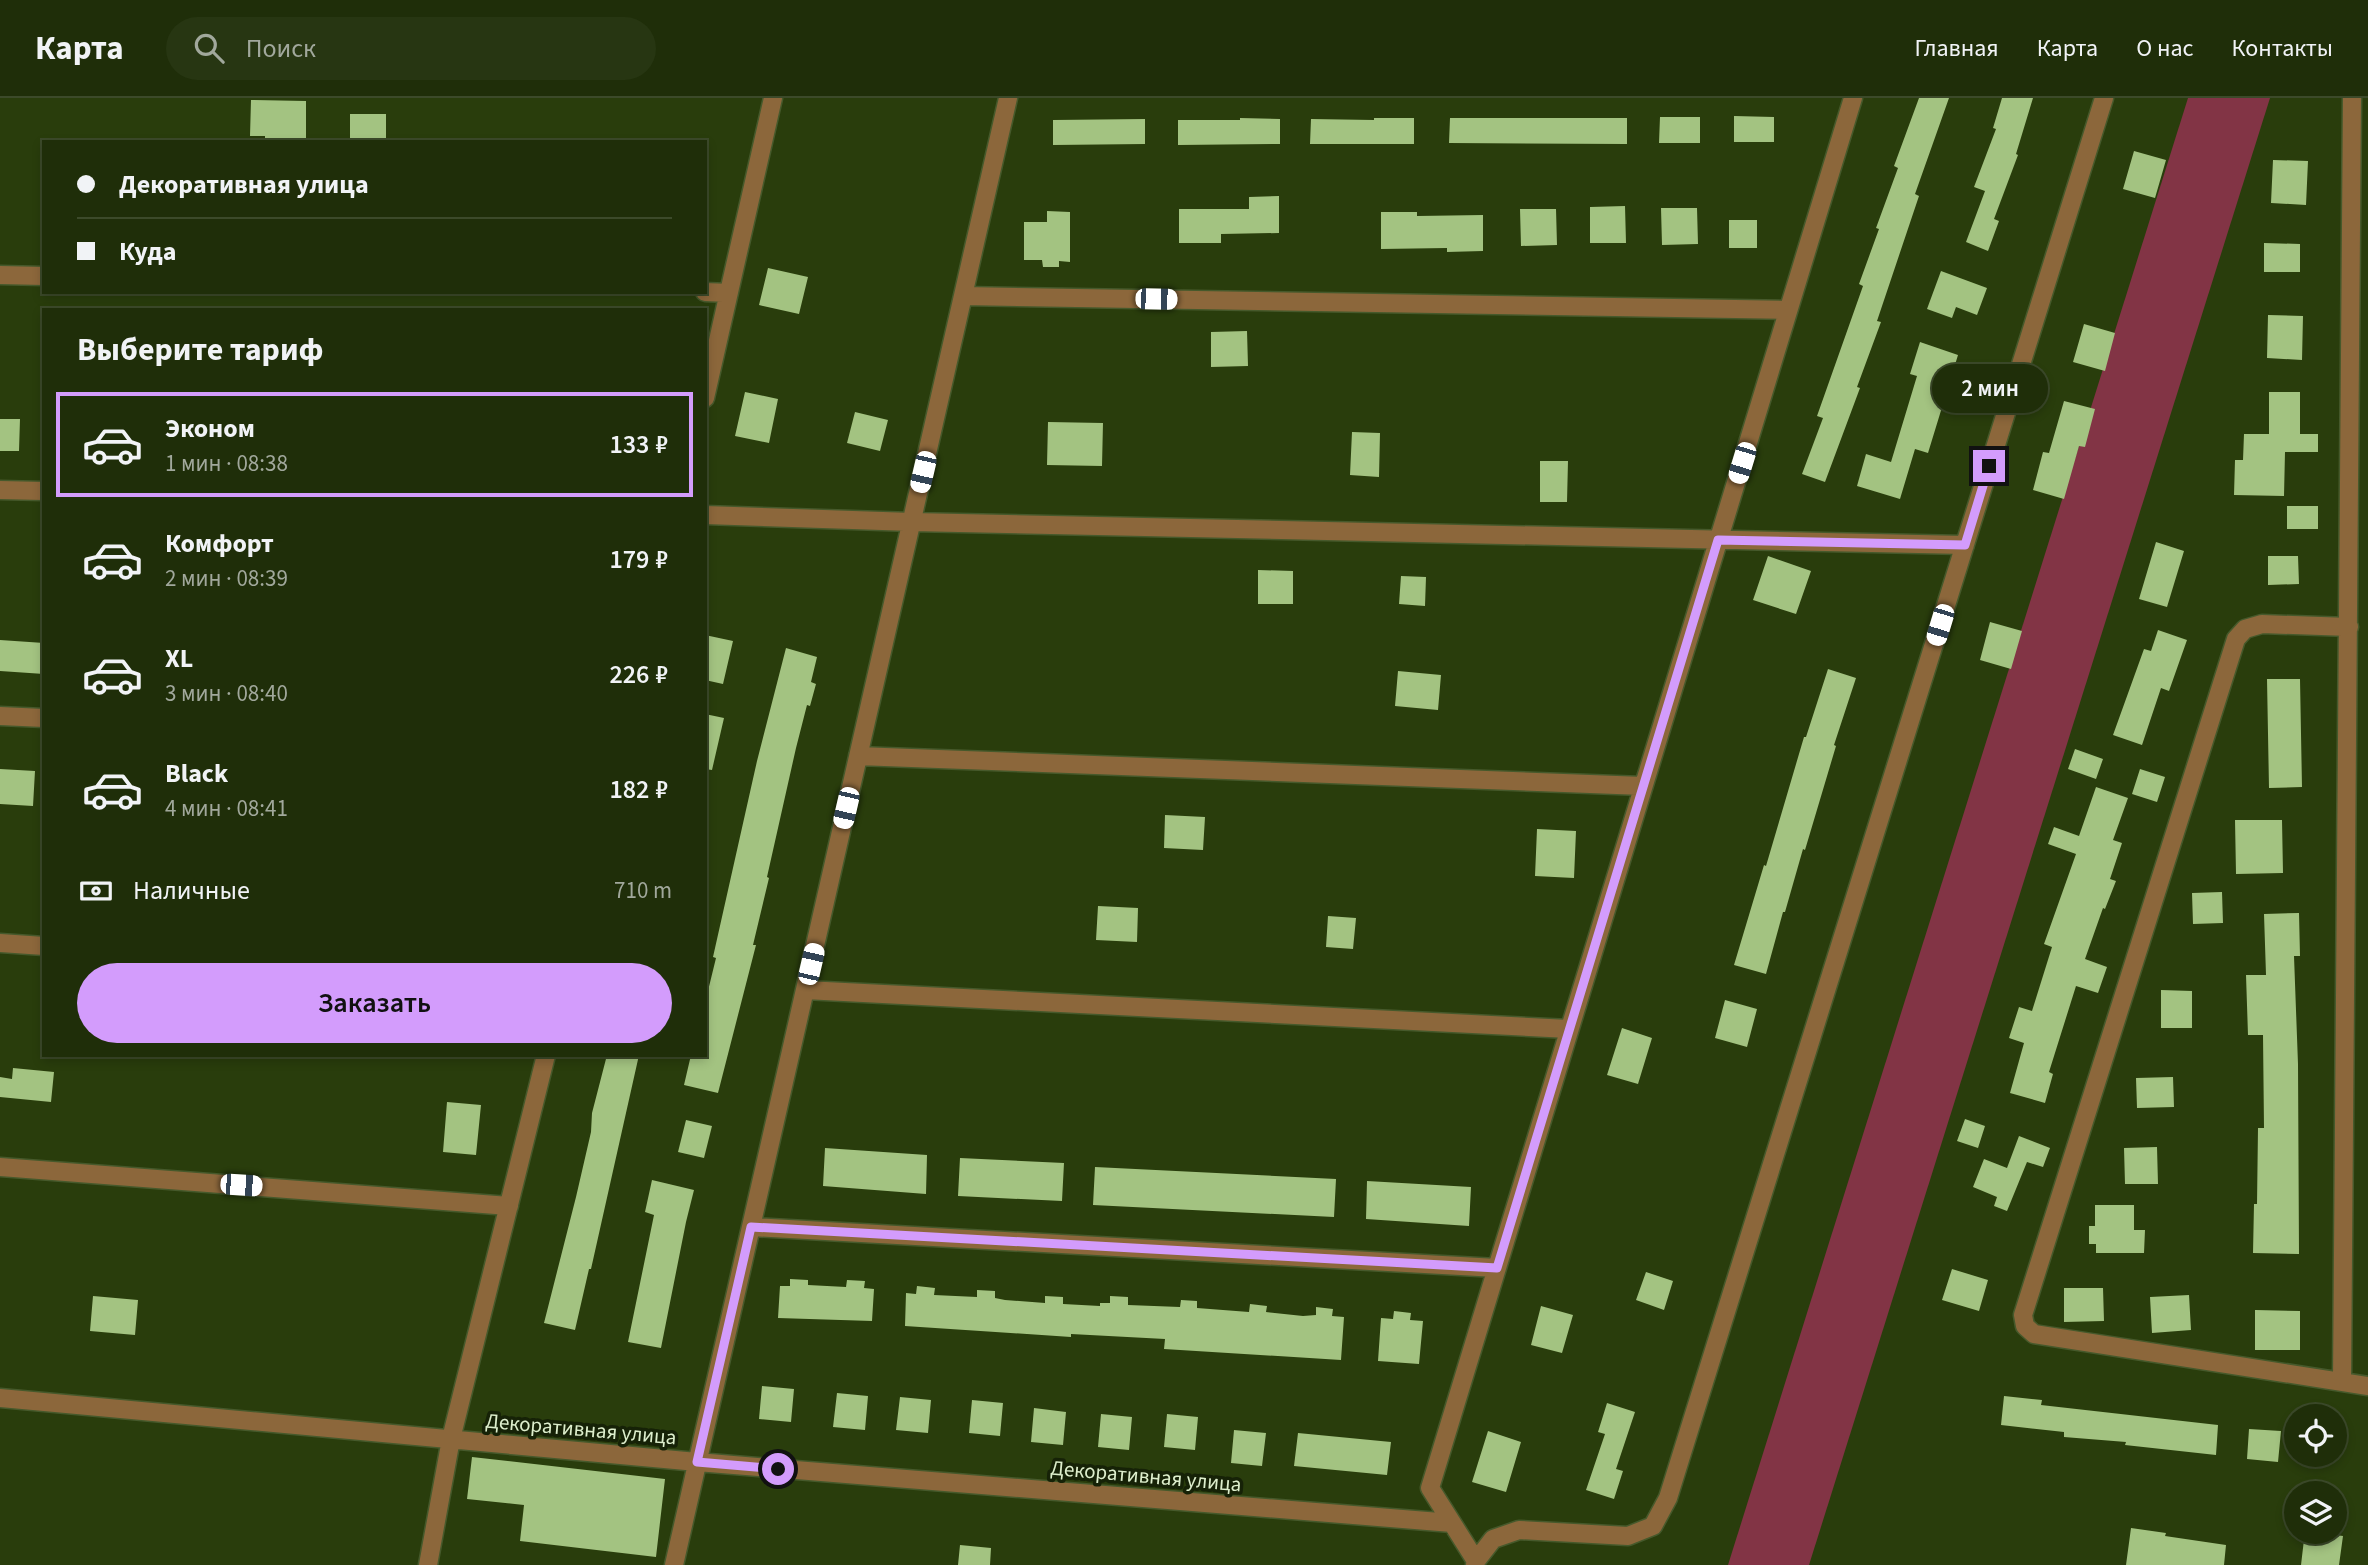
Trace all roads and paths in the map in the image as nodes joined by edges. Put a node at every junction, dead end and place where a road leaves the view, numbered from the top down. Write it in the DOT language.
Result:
graph roads {
  1 [pos="773,98"];
  2 [pos="1008,98"];
  3 [pos="1853,98"];
  4 [pos="2104,98"];
  5 [pos="2352,98"];
  6 [pos="0,275"];
  7 [pos="42,276"];
  8 [pos="707,292"];
  9 [pos="729,293"];
  10 [pos="963,296"];
  11 [pos="1788,310"];
  12 [pos="707,389"];
  13 [pos="0,490"];
  14 [pos="42,491"];
  15 [pos="707,515"];
  16 [pos="912,522"];
  17 [pos="1718,540"];
  18 [pos="1965,545"];
  19 [pos="2349,627"];
  20 [pos="0,716"];
  21 [pos="42,718"];
  22 [pos="858,756"];
  23 [pos="1643,786"];
  24 [pos="0,943"];
  25 [pos="42,946"];
  26 [pos="805,990"];
  27 [pos="1569,1029"];
  28 [pos="546,1057"];
  29 [pos="0,1167"];
  30 [pos="509,1206"];
  31 [pos="751,1227"];
  32 [pos="1497,1268"];
  33 [pos="2342,1382"];
  34 [pos="2368,1386"];
  35 [pos="0,1398"];
  36 [pos="451,1439"];
  37 [pos="697,1462"];
  38 [pos="1452,1523"];
  39 [pos="1475,1563"];
  40 [pos="428,1565"];
  41 [pos="674,1565"];
  1 -- 9 [label="street"];
  2 -- 10 [label="street"];
  3 -- 11 [label="street"];
  4 -- 18 [label="street"];
  5 -- 19 [label="street"];
  6 -- 7 [label="street"];
  8 -- 9 [label="street"];
  9 -- 12 [label="street"];
  10 -- 11 [label="street"];
  10 -- 16 [label="street"];
  11 -- 17 [label="street"];
  13 -- 14 [label="street"];
  15 -- 16 [label="street"];
  16 -- 17 [label="street"];
  16 -- 22 [label="street"];
  17 -- 18 [label="street"];
  17 -- 23 [label="street"];
  18 -- 39 [label="street"];
  19 -- 33 [label="street"];
  19 -- 33 [label="street"];
  20 -- 21 [label="street"];
  22 -- 23 [label="street"];
  22 -- 26 [label="street"];
  23 -- 27 [label="street"];
  24 -- 25 [label="street"];
  26 -- 27 [label="street"];
  26 -- 31 [label="street"];
  27 -- 32 [label="street"];
  28 -- 30 [label="street"];
  29 -- 30 [label="street"];
  30 -- 36 [label="street"];
  31 -- 32 [label="street"];
  31 -- 37 [label="street"];
  32 -- 38 [label="street"];
  33 -- 34 [label="street"];
  35 -- 36 [label="street, Декоративная улица"];
  36 -- 37 [label="street, Декоративная улица"];
  36 -- 40 [label="street"];
  37 -- 38 [label="street, Декоративная улица"];
  37 -- 41 [label="street"];
  38 -- 39 [label="street"];
}
